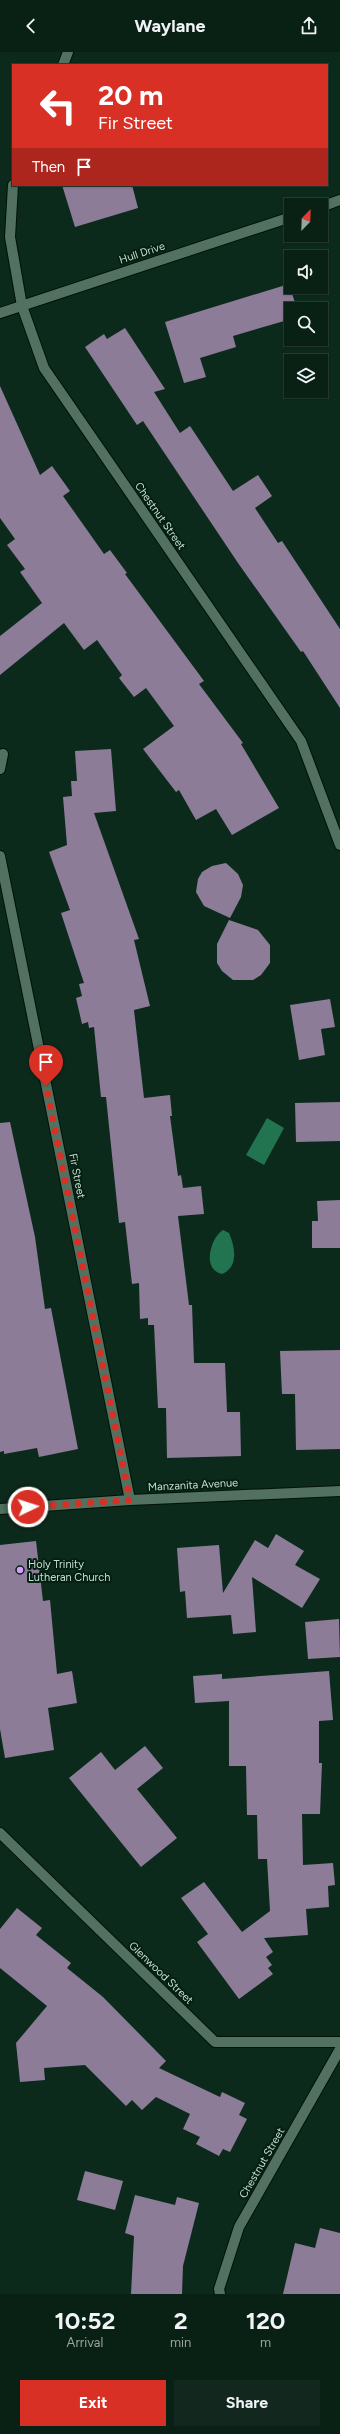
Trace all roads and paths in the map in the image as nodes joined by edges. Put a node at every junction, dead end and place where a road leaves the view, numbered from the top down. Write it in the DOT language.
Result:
graph roads {
  1 [pos="68,52"];
  2 [pos="63,64"];
  3 [pos="13,186"];
  4 [pos="340,200"];
  5 [pos="328,204"];
  6 [pos="284,218"];
  7 [pos="22,306"];
  8 [pos="0,313"];
  9 [pos="3,754"];
  10 [pos="0,768"];
  11 [pos="340,845"];
  12 [pos="0,856"];
  13 [pos="340,1491"];
  14 [pos="130,1500"];
  15 [pos="0,1509"];
  16 [pos="0,1833"];
  17 [pos="340,2042"];
  18 [pos="340,2050"];
  19 [pos="220,2294"];
  1 -- 2 [label="street"];
  3 -- 7 [label="street, Chestnut Street"];
  4 -- 5 [label="street"];
  6 -- 7 [label="street, Hull Drive"];
  7 -- 8 [label="street, Hull Drive"];
  7 -- 11 [label="street, Chestnut Street"];
  9 -- 10 [label="street"];
  12 -- 14 [label="street, Fir Street"];
  13 -- 14 [label="street, Manzanita Avenue"];
  14 -- 15 [label="street, Manzanita Avenue"];
  16 -- 17 [label="street, Glenwood Street"];
  18 -- 19 [label="street, Chestnut Street"];
}
